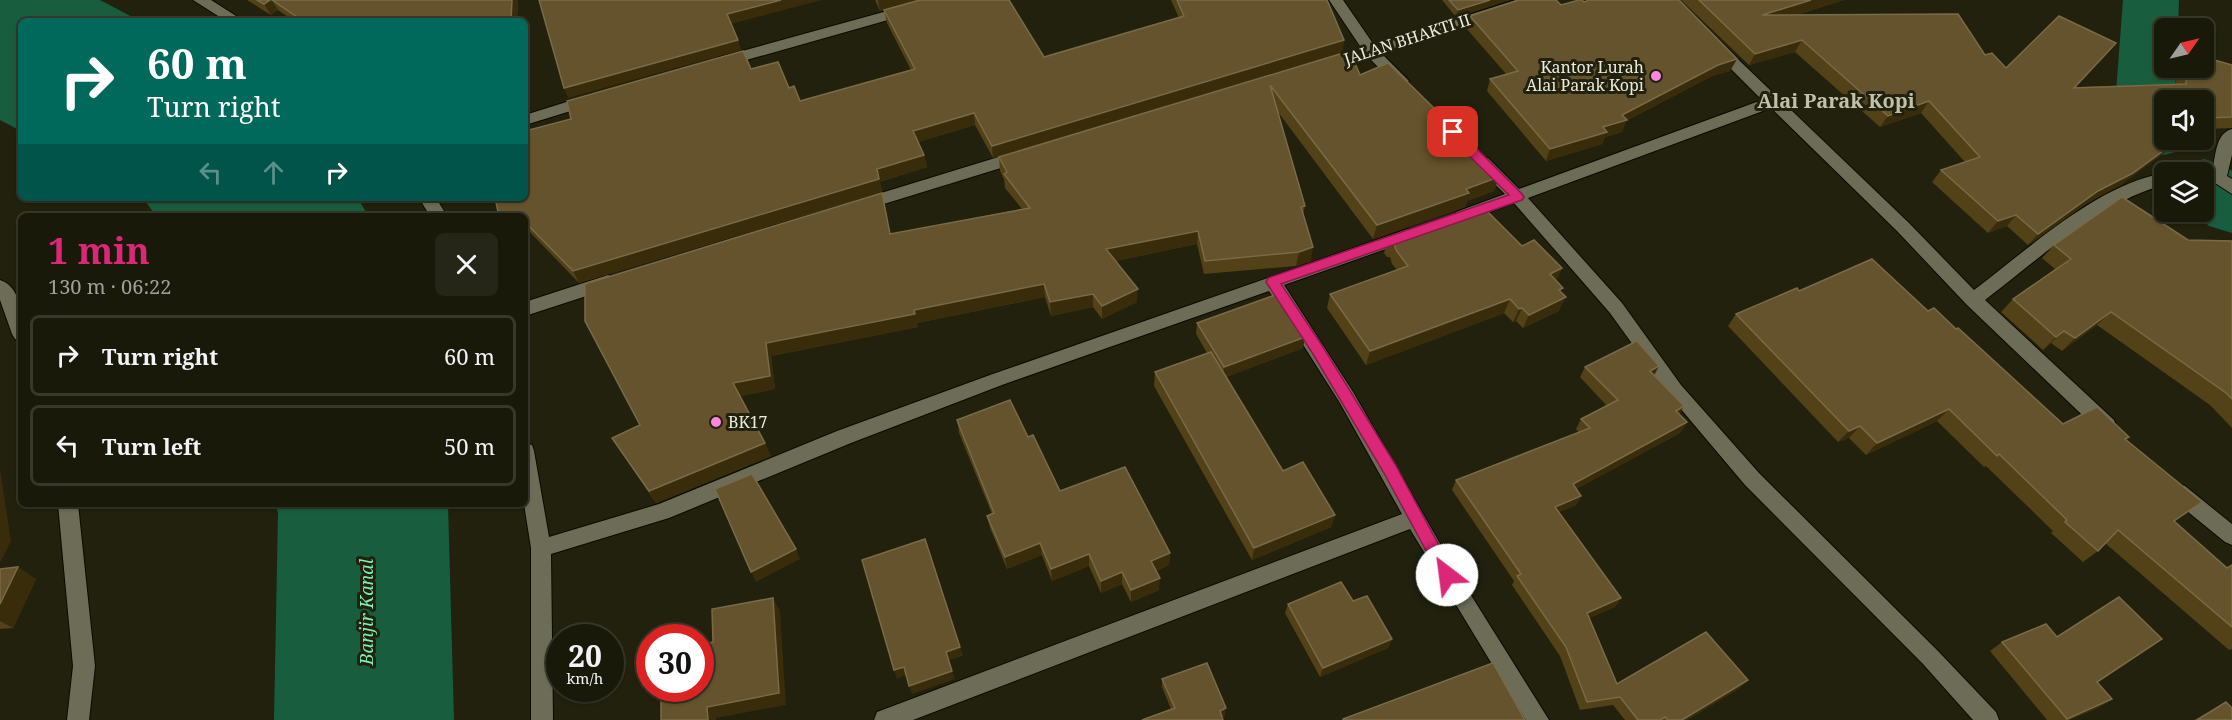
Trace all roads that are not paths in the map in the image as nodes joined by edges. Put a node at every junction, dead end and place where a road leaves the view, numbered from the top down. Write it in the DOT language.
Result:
graph roads {
  1 [pos="200,0"];
  2 [pos="943,0"];
  3 [pos="1336,0"];
  4 [pos="1531,0"];
  5 [pos="232,18"];
  6 [pos="1704,34"];
  7 [pos="1371,51"];
  8 [pos="703,68"];
  9 [pos="1314,68"];
  10 [pos="1412,92"];
  11 [pos="612,93"];
  12 [pos="1771,102"];
  13 [pos="528,119"];
  14 [pos="2232,135"];
  15 [pos="1469,148"];
  16 [pos="1041,151"];
  17 [pos="2214,166"];
  18 [pos="2214,179"];
  19 [pos="2154,182"];
  20 [pos="2232,188"];
  21 [pos="1518,197"];
  22 [pos="847,209"];
  23 [pos="623,278"];
  24 [pos="1273,282"];
  25 [pos="0,287"];
  26 [pos="1973,300"];
  27 [pos="528,308"];
  28 [pos="18,326"];
  29 [pos="2120,438"];
  30 [pos="528,469"];
  31 [pos="2169,484"];
  32 [pos="68,507"];
  33 [pos="1414,518"];
  34 [pos="2232,536"];
  35 [pos="541,548"];
  36 [pos="78,720"];
  37 [pos="542,720"];
  38 [pos="885,720"];
  39 [pos="1538,720"];
  40 [pos="1988,720"];
  1 -- 5 [label="street"];
  2 -- 8 [label="street"];
  3 -- 7 [label="street"];
  4 -- 7 [label="street, JALAN BHAKTI II"];
  6 -- 12 [label="street"];
  7 -- 9 [label="street, JALAN BHAKTI II"];
  7 -- 10 [label="street"];
  11 -- 13 [label="street"];
  12 -- 21 [label="street"];
  12 -- 26 [label="street"];
  14 -- 17 [label="street"];
  15 -- 21 [label="street"];
  16 -- 22 [label="street"];
  18 -- 20 [label="street"];
  19 -- 26 [label="street"];
  21 -- 24 [label="street"];
  21 -- 40 [label="street"];
  23 -- 27 [label="street"];
  24 -- 33 [label="street"];
  24 -- 35 [label="street"];
  25 -- 28 [label="street"];
  26 -- 29 [label="street"];
  30 -- 35 [label="street"];
  31 -- 34 [label="street"];
  32 -- 36 [label="street"];
  33 -- 38 [label="street"];
  33 -- 39 [label="street"];
  35 -- 37 [label="street"];
}
